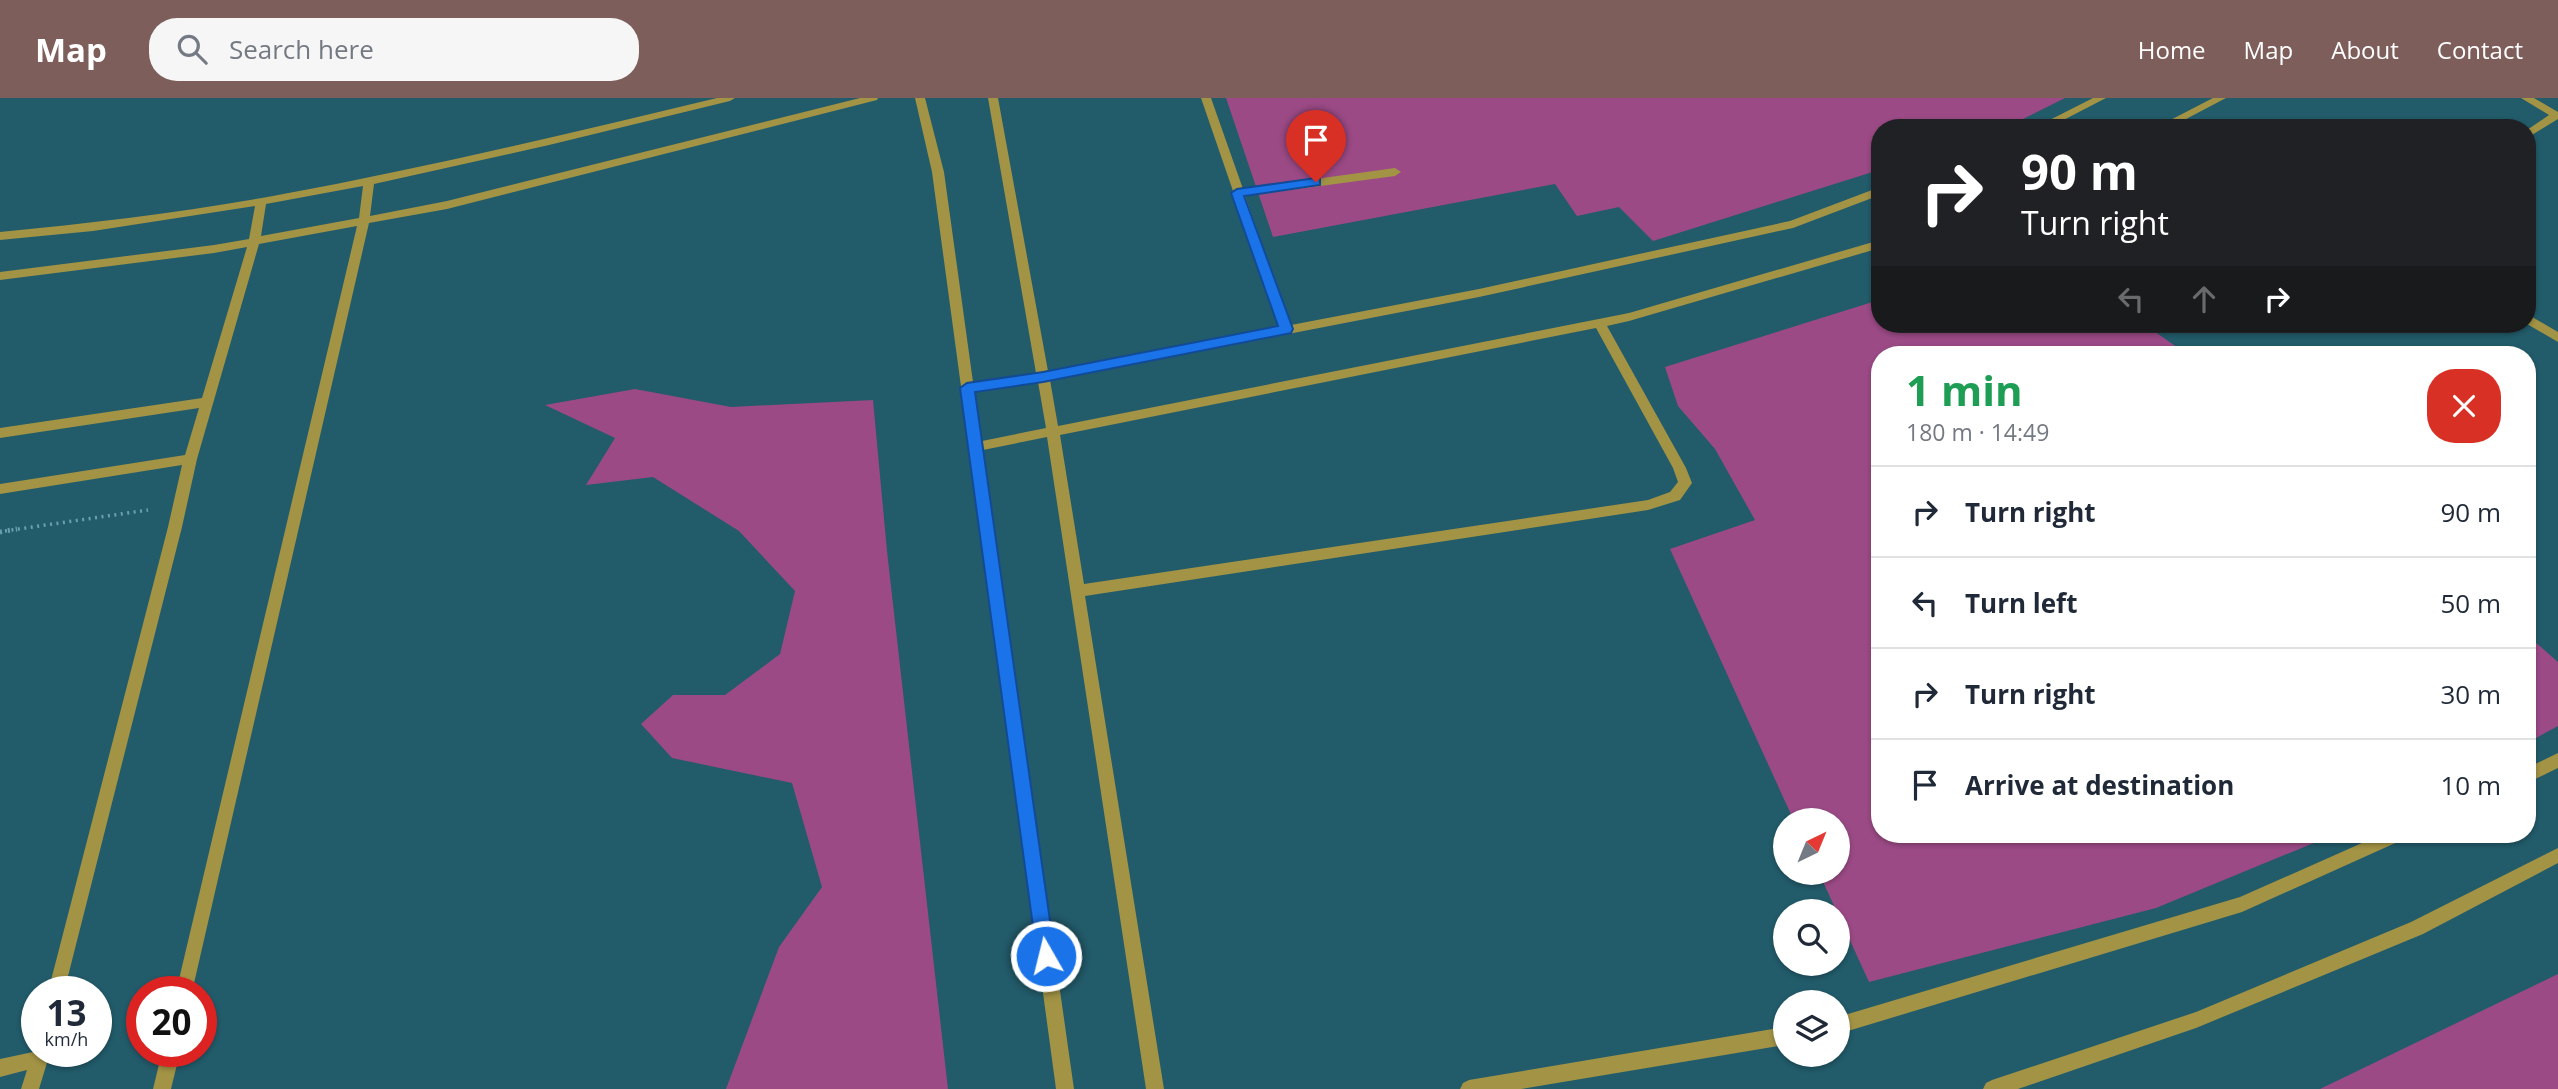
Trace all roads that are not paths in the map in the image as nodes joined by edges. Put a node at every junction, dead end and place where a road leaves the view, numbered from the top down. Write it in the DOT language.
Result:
graph roads {
  1 [pos="730,98"];
  2 [pos="873,98"];
  3 [pos="920,98"];
  4 [pos="993,98"];
  5 [pos="1206,98"];
  6 [pos="2101,98"];
  7 [pos="2221,98"];
  8 [pos="2525,98"];
  9 [pos="2557,116"];
  10 [pos="2058,119"];
  11 [pos="2178,119"];
  12 [pos="2536,129"];
  13 [pos="1395,172"];
  14 [pos="369,182"];
  15 [pos="1237,193"];
  16 [pos="1871,194"];
  17 [pos="261,202"];
  18 [pos="364,221"];
  19 [pos="0,236"];
  20 [pos="254,242"];
  21 [pos="1871,247"];
  22 [pos="0,276"];
  23 [pos="1599,323"];
  24 [pos="2536,324"];
  25 [pos="1286,329"];
  26 [pos="2558,338"];
  27 [pos="1043,377"];
  28 [pos="967,388"];
  29 [pos="208,402"];
  30 [pos="0,433"];
  31 [pos="1053,433"];
  32 [pos="975,447"];
  33 [pos="190,459"];
  34 [pos="0,489"];
  35 [pos="1077,591"];
  36 [pos="2558,760"];
  37 [pos="2536,771"];
  38 [pos="2378,843"];
  39 [pos="2558,855"];
  40 [pos="60,976"];
  41 [pos="188,976"];
  42 [pos="1850,1022"];
  43 [pos="1773,1038"];
  44 [pos="21,1061"];
  45 [pos="36,1067"];
  46 [pos="167,1067"];
  47 [pos="0,1068"];
  48 [pos="30,1089"];
  49 [pos="162,1089"];
  50 [pos="1065,1089"];
  51 [pos="1155,1089"];
  52 [pos="1469,1089"];
  53 [pos="1992,1089"];
  1 -- 14 [label="lane"];
  2 -- 18 [label="lane"];
  3 -- 28 [label="lane"];
  4 -- 27 [label="lane"];
  5 -- 15 [label="lane"];
  6 -- 10 [label="lane"];
  7 -- 11 [label="lane"];
  8 -- 9 [label="lane"];
  9 -- 12 [label="lane"];
  13 -- 15 [label="lane"];
  14 -- 17 [label="lane"];
  14 -- 18 [label="lane"];
  15 -- 25 [label="lane"];
  16 -- 25 [label="lane"];
  17 -- 19 [label="lane"];
  17 -- 20 [label="lane"];
  18 -- 20 [label="lane"];
  18 -- 41 [label="lane"];
  20 -- 22 [label="lane"];
  20 -- 29 [label="lane"];
  21 -- 23 [label="lane"];
  23 -- 31 [label="lane"];
  23 -- 35 [label="lane"];
  24 -- 26 [label="lane"];
  25 -- 27 [label="lane"];
  27 -- 28 [label="lane"];
  27 -- 31 [label="lane"];
  28 -- 32 [label="lane"];
  29 -- 30 [label="lane"];
  29 -- 33 [label="lane"];
  31 -- 32 [label="lane"];
  31 -- 35 [label="lane"];
  32 -- 50 [label="lane"];
  33 -- 34 [label="lane"];
  33 -- 40 [label="lane"];
  35 -- 51 [label="lane"];
  36 -- 37 [label="lane"];
  38 -- 42 [label="lane"];
  39 -- 53 [label="lane"];
  43 -- 52 [label="lane"];
  44 -- 47 [label="lane"];
  45 -- 48 [label="lane"];
  46 -- 49 [label="lane"];
}
